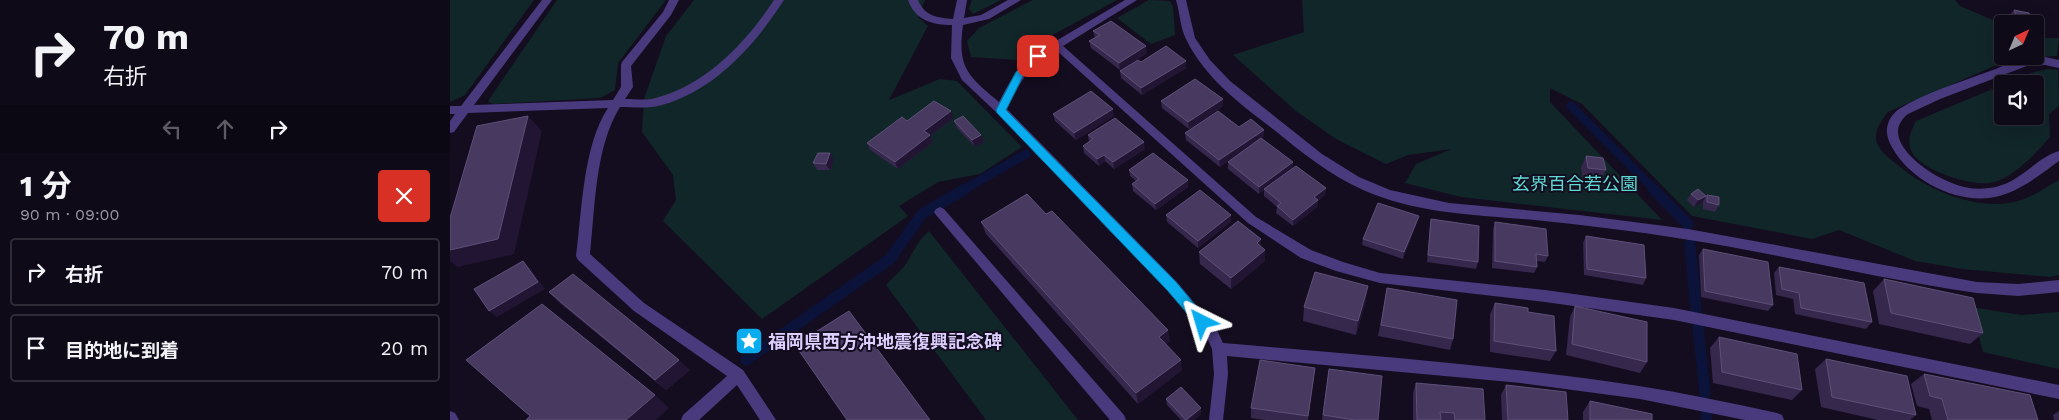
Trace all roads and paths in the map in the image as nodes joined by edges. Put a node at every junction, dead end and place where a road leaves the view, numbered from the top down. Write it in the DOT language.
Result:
graph roads {
  1 [pos="547,0"];
  2 [pos="674,0"];
  3 [pos="779,0"];
  4 [pos="913,0"];
  5 [pos="962,0"];
  6 [pos="1016,0"];
  7 [pos="1132,0"];
  8 [pos="1181,0"];
  9 [pos="957,23"];
  10 [pos="1055,44"];
  11 [pos="2059,64"];
  12 [pos="615,104"];
  13 [pos="465,109"];
  14 [pos="450,110"];
  15 [pos="1001,110"];
  16 [pos="450,129"];
  17 [pos="2059,155"];
  18 [pos="940,212"];
  19 [pos="2059,286"];
  20 [pos="1218,349"];
  21 [pos="738,375"];
  22 [pos="2059,392"];
  23 [pos="688,420"];
  24 [pos="769,420"];
  25 [pos="1119,420"];
  26 [pos="1216,420"];
  27 [pos="1777,420"];
  1 -- 13 [label="street"];
  2 -- 12 [label="street"];
  3 -- 12 [label="street"];
  4 -- 9 [label="street"];
  5 -- 9 [label="street"];
  6 -- 9 [label="street"];
  7 -- 10 [label="street"];
  8 -- 19 [label="street"];
  9 -- 15 [label="street"];
  10 -- 15 [label="street"];
  10 -- 22 [label="street"];
  11 -- 17 [label="street"];
  12 -- 13 [label="street"];
  12 -- 21 [label="street"];
  13 -- 14 [label="street"];
  13 -- 16 [label="street"];
  15 -- 20 [label="street"];
  18 -- 25 [label="street"];
  20 -- 26 [label="street"];
  20 -- 27 [label="street"];
  21 -- 23 [label="street"];
  21 -- 24 [label="street"];
}
